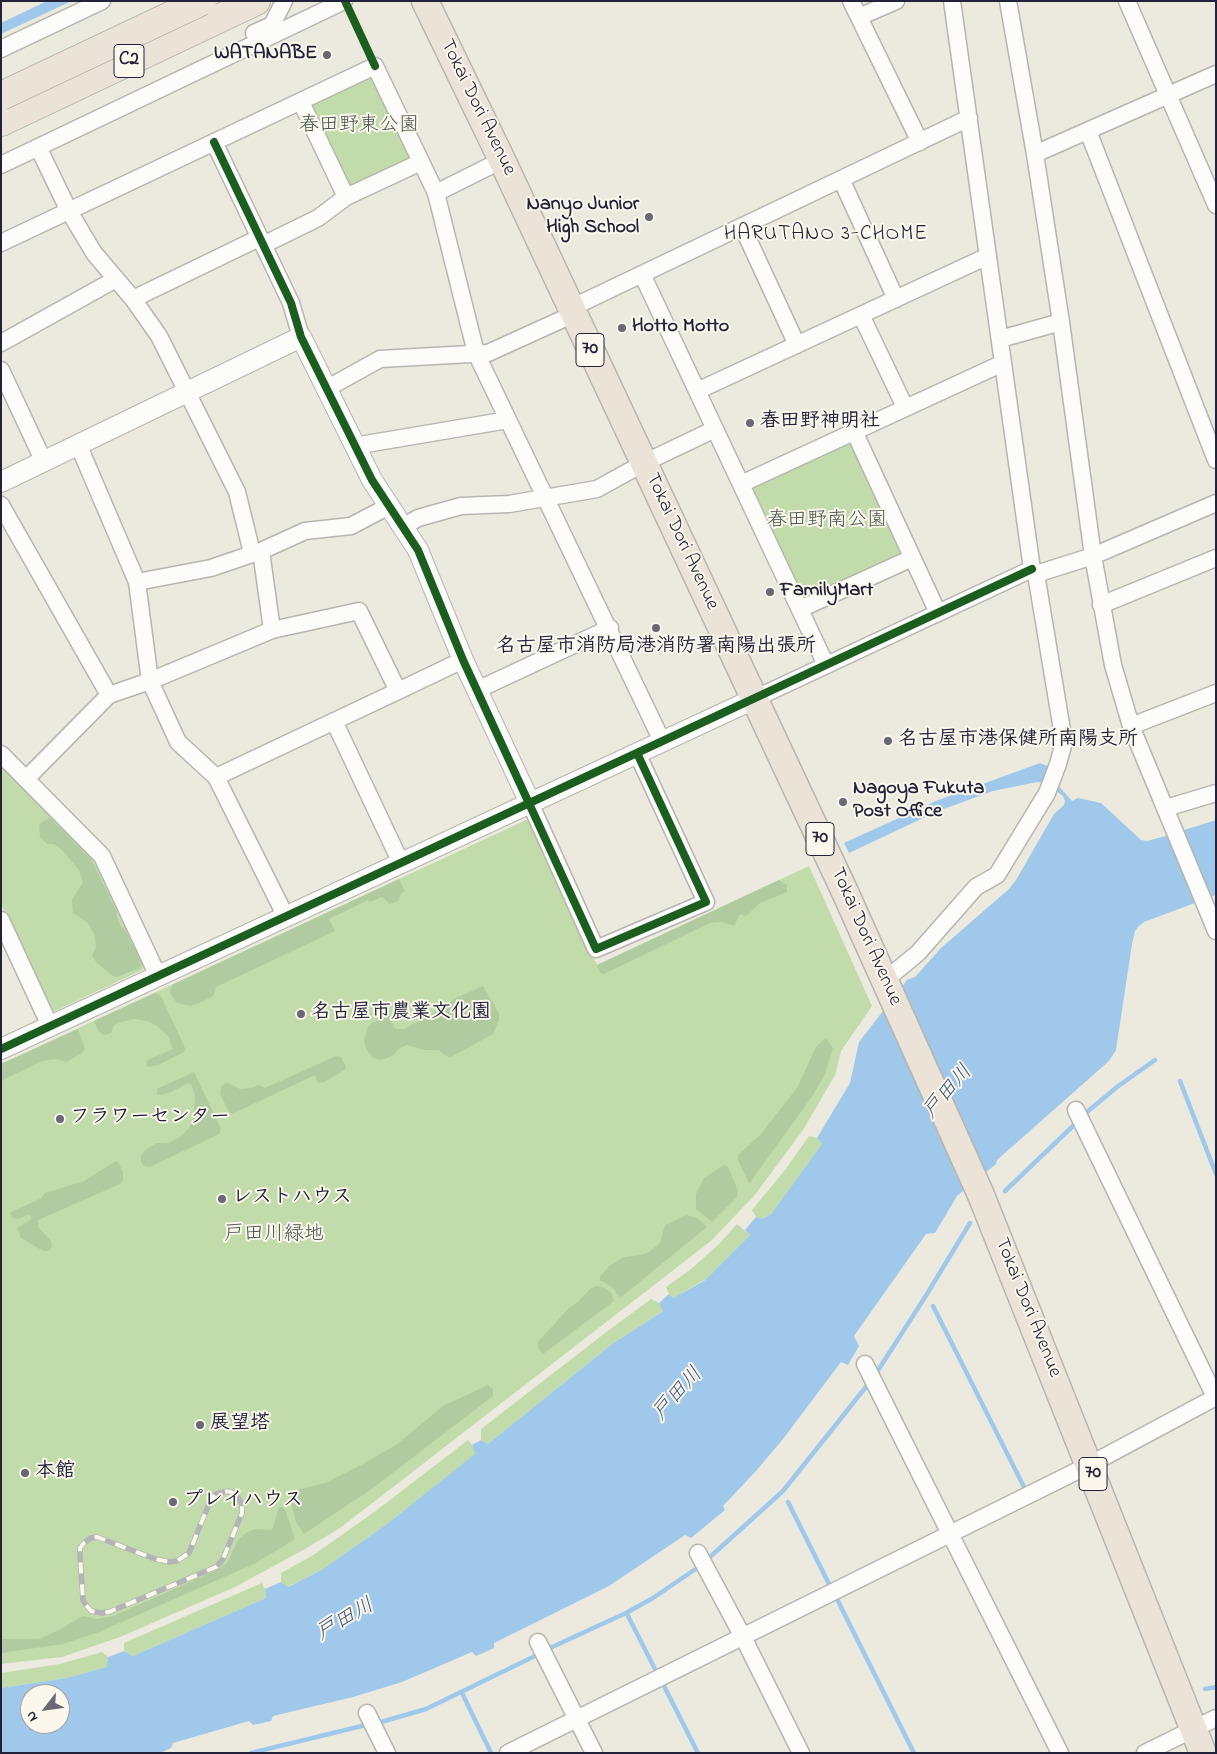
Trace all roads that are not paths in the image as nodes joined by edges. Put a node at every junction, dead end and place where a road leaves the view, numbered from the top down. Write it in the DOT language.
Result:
graph roads {
  1 [pos="102,1"];
  2 [pos="202,1"];
  3 [pos="256,1"];
  4 [pos="284,1"];
  5 [pos="344,1"];
  6 [pos="425,1"];
  7 [pos="851,1"];
  8 [pos="896,1"];
  9 [pos="952,1"];
  10 [pos="1008,1"];
  11 [pos="1127,1"];
  12 [pos="859,17"];
  13 [pos="1,49"];
  14 [pos="225,58"];
  15 [pos="1216,74"];
  16 [pos="1167,95"];
  17 [pos="1,96"];
  18 [pos="300,102"];
  19 [pos="969,118"];
  20 [pos="1,122"];
  21 [pos="1088,131"];
  22 [pos="214,142"];
  23 [pos="920,142"];
  24 [pos="38,148"];
  25 [pos="1035,154"];
  26 [pos="502,160"];
  27 [pos="421,162"];
  28 [pos="1,165"];
  29 [pos="841,179"];
  30 [pos="436,193"];
  31 [pos="346,197"];
  32 [pos="1216,205"];
  33 [pos="69,211"];
  34 [pos="742,226"];
  35 [pos="261,241"];
  36 [pos="1,243"];
  37 [pos="988,256"];
  38 [pos="642,274"];
  39 [pos="116,279"];
  40 [pos="896,299"];
  41 [pos="133,300"];
  42 [pos="572,311"];
  43 [pos="861,315"];
  44 [pos="1061,322"];
  45 [pos="301,337"];
  46 [pos="1000,339"];
  47 [pos="1,343"];
  48 [pos="797,345"];
  49 [pos="476,353"];
  50 [pos="1003,363"];
  51 [pos="1,370"];
  52 [pos="326,389"];
  53 [pos="188,392"];
  54 [pos="697,392"];
  55 [pos="906,408"];
  56 [pos="508,420"];
  57 [pos="715,429"];
  58 [pos="854,431"];
  59 [pos="78,444"];
  60 [pos="354,446"];
  61 [pos="1216,460"];
  62 [pos="44,462"];
  63 [pos="644,463"];
  64 [pos="1,482"];
  65 [pos="741,484"];
  66 [pos="546,497"];
  67 [pos="1216,503"];
  68 [pos="1,506"];
  69 [pos="389,506"];
  70 [pos="403,527"];
  71 [pos="256,552"];
  72 [pos="1093,556"];
  73 [pos="912,558"];
  74 [pos="1216,558"];
  75 [pos="1034,572"];
  76 [pos="137,582"];
  77 [pos="1101,605"];
  78 [pos="800,609"];
  79 [pos="938,613"];
  80 [pos="610,628"];
  81 [pos="272,630"];
  82 [pos="463,660"];
  83 [pos="826,665"];
  84 [pos="150,681"];
  85 [pos="477,690"];
  86 [pos="398,691"];
  87 [pos="1216,694"];
  88 [pos="109,695"];
  89 [pos="754,699"];
  90 [pos="334,721"];
  91 [pos="1131,726"];
  92 [pos="662,741"];
  93 [pos="637,753"];
  94 [pos="1,754"];
  95 [pos="216,777"];
  96 [pos="26,779"];
  97 [pos="1216,793"];
  98 [pos="530,803"];
  99 [pos="1166,808"];
  100 [pos="401,862"];
  101 [pos="286,917"];
  102 [pos="2,925"];
  103 [pos="1216,931"];
  104 [pos="158,976"];
  105 [pos="884,981"];
  106 [pos="50,1026"];
  107 [pos="1,1049"];
  108 [pos="1076,1110"];
  109 [pos="865,1364"];
  110 [pos="1216,1398"];
  111 [pos="1089,1465"];
  112 [pos="950,1533"];
  113 [pos="698,1553"];
  114 [pos="743,1637"];
  115 [pos="538,1642"];
  116 [pos="367,1713"];
  117 [pos="577,1719"];
  118 [pos="1204,1723"];
  119 [pos="387,1753"];
  120 [pos="508,1753"];
  121 [pos="594,1753"];
  122 [pos="800,1753"];
  123 [pos="1060,1753"];
  124 [pos="1145,1753"];
  125 [pos="1203,1753"];
  1 -- 13 [label="street"];
  2 -- 17 [label="highway, C2, bridge"];
  3 -- 20 [label="highway, C2"];
  4 -- 14 [label="street"];
  5 -- 14 [label="street"];
  6 -- 26 [label="main road, Tokai Dori Avenue / 70"];
  7 -- 12 [label="street"];
  8 -- 12 [label="street"];
  9 -- 19 [label="street"];
  10 -- 25 [label="street"];
  11 -- 16 [label="street"];
  12 -- 23 [label="street"];
  14 -- 24 [label="street"];
  15 -- 16 [label="street"];
  16 -- 21 [label="street"];
  16 -- 32 [label="street"];
  18 -- 22 [label="street"];
  18 -- 27 [label="street"];
  18 -- 31 [label="street"];
  19 -- 23 [label="street"];
  19 -- 37 [label="street"];
  21 -- 25 [label="street"];
  21 -- 61 [label="street"];
  22 -- 33 [label="street"];
  22 -- 35 [label="street"];
  23 -- 29 [label="street"];
  24 -- 28 [label="street"];
  24 -- 33 [label="street"];
  25 -- 44 [label="street"];
  26 -- 30 [label="street"];
  26 -- 42 [label="main road, Tokai Dori Avenue / 70"];
  27 -- 30 [label="street"];
  27 -- 31 [label="street"];
  29 -- 34 [label="street"];
  29 -- 40 [label="street"];
  30 -- 49 [label="street"];
  31 -- 35 [label="street"];
  33 -- 36 [label="street"];
  33 -- 39 [label="street"];
  34 -- 38 [label="street"];
  34 -- 48 [label="street"];
  35 -- 41 [label="street"];
  35 -- 45 [label="street"];
  37 -- 40 [label="street"];
  37 -- 46 [label="street"];
  38 -- 42 [label="street"];
  38 -- 54 [label="street"];
  39 -- 41 [label="street"];
  39 -- 47 [label="street"];
  40 -- 43 [label="street"];
  41 -- 53 [label="street"];
  42 -- 49 [label="street"];
  42 -- 63 [label="main road, Tokai Dori Avenue / 70"];
  43 -- 48 [label="street"];
  43 -- 55 [label="street"];
  44 -- 46 [label="street"];
  44 -- 72 [label="street"];
  45 -- 52 [label="street"];
  45 -- 53 [label="street"];
  46 -- 50 [label="street"];
  48 -- 54 [label="street"];
  49 -- 52 [label="street"];
  49 -- 56 [label="street"];
  50 -- 55 [label="street"];
  50 -- 75 [label="street"];
  51 -- 62 [label="street"];
  52 -- 60 [label="street"];
  53 -- 59 [label="street"];
  53 -- 71 [label="street"];
  54 -- 57 [label="street"];
  55 -- 58 [label="street"];
  56 -- 60 [label="street"];
  56 -- 66 [label="street"];
  57 -- 63 [label="street"];
  57 -- 65 [label="street"];
  58 -- 65 [label="street"];
  58 -- 73 [label="street"];
  59 -- 62 [label="street"];
  59 -- 76 [label="street"];
  60 -- 69 [label="street"];
  62 -- 64 [label="street"];
  63 -- 66 [label="street"];
  63 -- 89 [label="main road, Tokai Dori Avenue / 70"];
  65 -- 78 [label="street"];
  66 -- 70 [label="street"];
  66 -- 80 [label="street"];
  67 -- 72 [label="street"];
  68 -- 88 [label="street"];
  69 -- 70 [label="street"];
  69 -- 71 [label="street"];
  70 -- 82 [label="street"];
  71 -- 76 [label="street"];
  71 -- 81 [label="street"];
  72 -- 75 [label="street"];
  72 -- 77 [label="street"];
  73 -- 78 [label="street"];
  73 -- 79 [label="street"];
  74 -- 77 [label="street"];
  75 -- 79 [label="street"];
  75 -- 105 [label="street"];
  76 -- 84 [label="street"];
  77 -- 91 [label="street"];
  78 -- 83 [label="street"];
  79 -- 83 [label="street"];
  80 -- 85 [label="street"];
  80 -- 92 [label="street"];
  81 -- 84 [label="street"];
  81 -- 86 [label="street"];
  82 -- 85 [label="street"];
  82 -- 86 [label="street"];
  83 -- 89 [label="street"];
  84 -- 88 [label="street"];
  84 -- 95 [label="street"];
  85 -- 98 [label="street"];
  86 -- 90 [label="street"];
  87 -- 91 [label="street"];
  88 -- 96 [label="street"];
  89 -- 92 [label="street"];
  89 -- 105 [label="main road, Tokai Dori Avenue / 70"];
  90 -- 95 [label="street"];
  90 -- 100 [label="street"];
  91 -- 99 [label="street"];
  92 -- 93 [label="street"];
  93 -- 98 [label="street"];
  93 -- 98 [label="street"];
  94 -- 96 [label="street"];
  95 -- 101 [label="street"];
  96 -- 104 [label="street"];
  97 -- 99 [label="street"];
  98 -- 100 [label="street"];
  99 -- 103 [label="street"];
  100 -- 101 [label="street"];
  101 -- 104 [label="street"];
  102 -- 106 [label="street"];
  104 -- 106 [label="street"];
  105 -- 111 [label="main road, Tokai Dori Avenue / 70"];
  106 -- 107 [label="street"];
  108 -- 110 [label="street"];
  109 -- 112 [label="street"];
  110 -- 111 [label="street"];
  111 -- 112 [label="street"];
  111 -- 118 [label="main road, Tokai Dori Avenue / 70"];
  112 -- 114 [label="street"];
  112 -- 123 [label="street"];
  113 -- 114 [label="street"];
  114 -- 117 [label="street"];
  114 -- 122 [label="street"];
  115 -- 117 [label="street"];
  116 -- 119 [label="street"];
  117 -- 120 [label="street"];
  117 -- 121 [label="street"];
  118 -- 124 [label="street"];
  118 -- 125 [label="main road, Tokai Dori Avenue / 70"];
}
